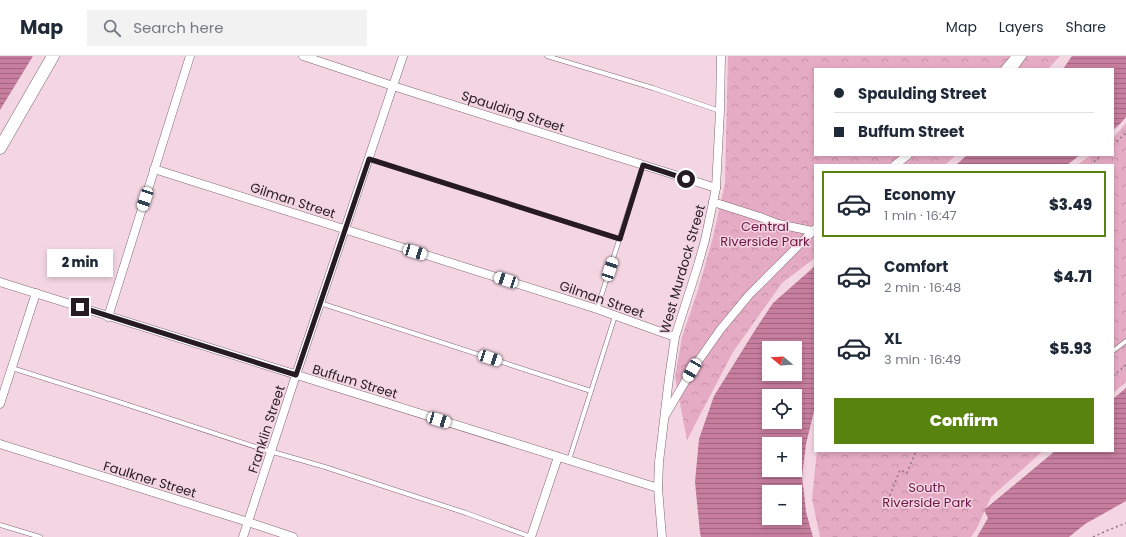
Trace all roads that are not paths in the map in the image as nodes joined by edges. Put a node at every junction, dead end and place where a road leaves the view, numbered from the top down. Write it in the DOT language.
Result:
graph roads {
  1 [pos="52,56"];
  2 [pos="190,56"];
  3 [pos="303,56"];
  4 [pos="403,56"];
  5 [pos="547,56"];
  6 [pos="721,56"];
  7 [pos="1016,56"];
  8 [pos="1022,56"];
  9 [pos="1006,68"];
  10 [pos="1014,68"];
  11 [pos="393,86"];
  12 [pos="720,111"];
  13 [pos="0,148"];
  14 [pos="907,156"];
  15 [pos="369,159"];
  16 [pos="896,164"];
  17 [pos="643,165"];
  18 [pos="154,169"];
  19 [pos="716,188"];
  20 [pos="713,202"];
  21 [pos="345,229"];
  22 [pos="814,230"];
  23 [pos="620,239"];
  24 [pos="0,282"];
  25 [pos="36,293"];
  26 [pos="320,303"];
  27 [pos="597,309"];
  28 [pos="616,315"];
  29 [pos="108,317"];
  30 [pos="675,337"];
  31 [pos="1126,341"];
  32 [pos="1114,350"];
  33 [pos="12,368"];
  34 [pos="296,375"];
  35 [pos="591,391"];
  36 [pos="0,404"];
  37 [pos="664,417"];
  38 [pos="0,444"];
  39 [pos="271,451"];
  40 [pos="558,457"];
  41 [pos="569,460"];
  42 [pos="658,488"];
  43 [pos="248,522"];
  44 [pos="0,525"];
  45 [pos="40,537"];
  46 [pos="243,537"];
  47 [pos="293,537"];
  48 [pos="531,537"];
  49 [pos="662,537"];
  1 -- 13 [label="street"];
  2 -- 18 [label="street"];
  3 -- 11 [label="street, Spaulding Street"];
  4 -- 11 [label="street, Franklin Street"];
  5 -- 12 [label="lane"];
  6 -- 12 [label="street, West Murdock Street"];
  7 -- 9 [label="street"];
  8 -- 10 [label="street"];
  11 -- 15 [label="street, Franklin Street"];
  11 -- 17 [label="street, Spaulding Street"];
  12 -- 19 [label="street, West Murdock Street"];
  14 -- 16 [label="street"];
  15 -- 21 [label="street, Franklin Street"];
  15 -- 23 [label="lane"];
  17 -- 19 [label="street, Spaulding Street"];
  17 -- 23 [label="lane"];
  18 -- 21 [label="street, Gilman Street"];
  18 -- 29 [label="street"];
  19 -- 20 [label="street, West Murdock Street"];
  20 -- 22 [label="street"];
  20 -- 30 [label="street, West Murdock Street"];
  21 -- 26 [label="street, Franklin Street"];
  21 -- 27 [label="street, Gilman Street"];
  22 -- 37 [label="street"];
  23 -- 27 [label="lane"];
  24 -- 25 [label="street, Buffum Street"];
  25 -- 29 [label="street, Buffum Street"];
  25 -- 33 [label="street"];
  26 -- 34 [label="street, Franklin Street"];
  26 -- 35 [label="lane"];
  27 -- 28 [label="street, Gilman Street"];
  28 -- 30 [label="street, Gilman Street"];
  28 -- 35 [label="lane"];
  29 -- 34 [label="street, Buffum Street"];
  30 -- 37 [label="street, West Murdock Street"];
  31 -- 32 [label="lane"];
  33 -- 36 [label="street"];
  33 -- 39 [label="lane"];
  34 -- 39 [label="street, Franklin Street"];
  34 -- 40 [label="street, Buffum Street"];
  35 -- 41 [label="lane"];
  37 -- 42 [label="street, West Murdock Street"];
  38 -- 43 [label="street, Faulkner Street"];
  39 -- 43 [label="street, Franklin Street"];
  39 -- 48 [label="lane"];
  40 -- 41 [label="street, Buffum Street"];
  40 -- 48 [label="street"];
  41 -- 42 [label="street, Buffum Street"];
  42 -- 49 [label="street, West Murdock Street"];
  43 -- 46 [label="street, Franklin Street"];
  43 -- 47 [label="street, Faulkner Street"];
  44 -- 45 [label="lane"];
}
